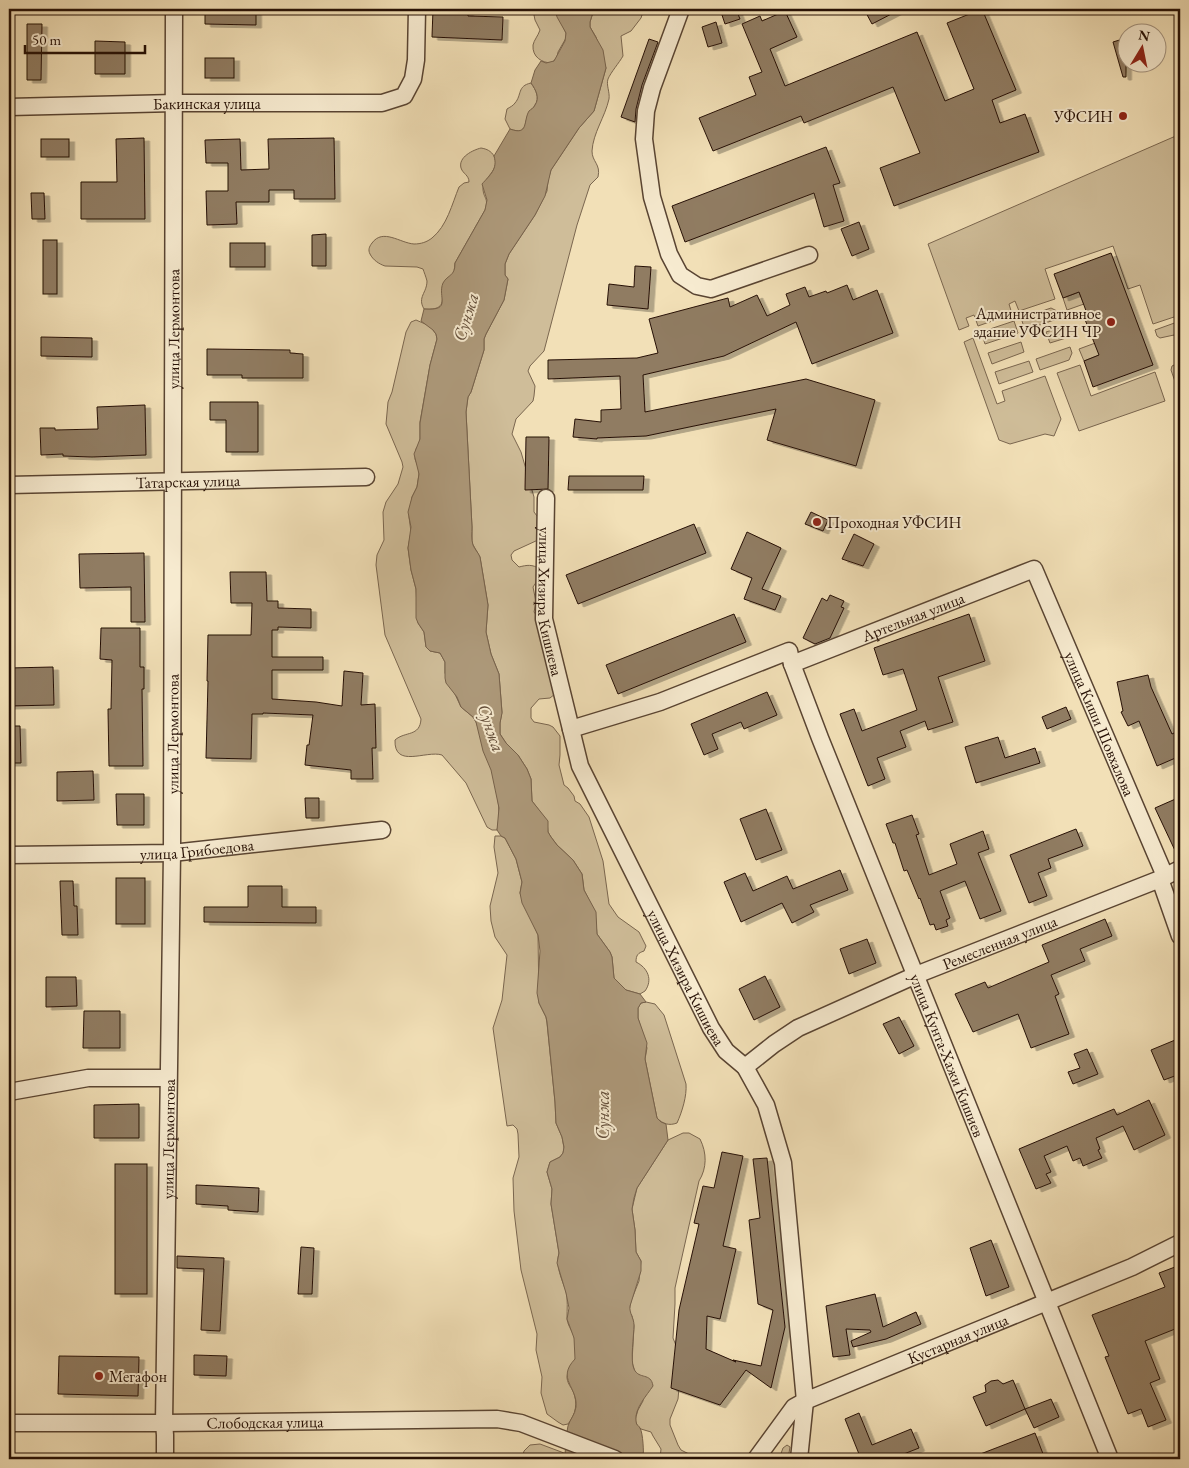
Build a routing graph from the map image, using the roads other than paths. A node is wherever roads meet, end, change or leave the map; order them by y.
1 (174, 9) edge
2 (417, 9) edge
3 (681, 9) edge
4 (174, 103) junction
5 (9, 107) edge
6 (809, 255) dead end
7 (366, 477) dead end
8 (174, 481) junction
9 (9, 485) edge
10 (546, 498) dead end
11 (1034, 569) joint
12 (790, 658) junction
13 (571, 728) junction
14 (382, 830) dead end
15 (172, 853) junction
16 (9, 856) edge
17 (1180, 869) edge
18 (1162, 878) junction
19 (1180, 936) edge
20 (916, 975) junction
21 (745, 1067) junction
22 (168, 1078) junction
23 (9, 1092) edge
24 (1180, 1243) edge
25 (1046, 1302) junction
26 (805, 1401) junction
27 (9, 1423) edge
28 (164, 1423) junction
29 (165, 1459) edge
30 (615, 1459) edge
31 (756, 1459) edge
32 (798, 1459) edge
33 (1110, 1459) edge

1 - 4 street, улица Лермонтова
2 - 4 street, Бакинская улица
3 - 6 street
4 - 5 street, Бакинская улица
4 - 8 street, улица Лермонтова
7 - 8 street, Татарская улица
8 - 9 street, Татарская улица
8 - 15 street, улица Лермонтова
10 - 13 street, улица Хизира Кишиева
11 - 12 street, Артельная улица
11 - 18 street, улица Киши Шовхалова
12 - 13 street, Артельная улица
12 - 20 street, улица Кунта-Хажи Кишиев
13 - 21 street, улица Хизира Кишиева
14 - 15 street, улица Грибоедова
15 - 16 street, улица Грибоедова
15 - 22 street, улица Лермонтова
17 - 18 street, Ремесленная улица
18 - 19 street, улица Киши Шовхалова
18 - 20 street, Ремесленная улица
20 - 21 street, Ремесленная улица
20 - 25 street, улица Кунта-Хажи Кишиев
21 - 26 street, улица Хизира Кишиева
22 - 23 street
22 - 28 street, улица Лермонтова
24 - 25 street, Кустарная улица
25 - 26 street, Кустарная улица
25 - 33 street, улица Кунта-Хажи Кишиев
26 - 31 street, Кустарная улица
26 - 32 street, улица Хизира Кишиева
27 - 28 street, Слободская улица
28 - 29 street, улица Лермонтова
28 - 30 street, Слободская улица

